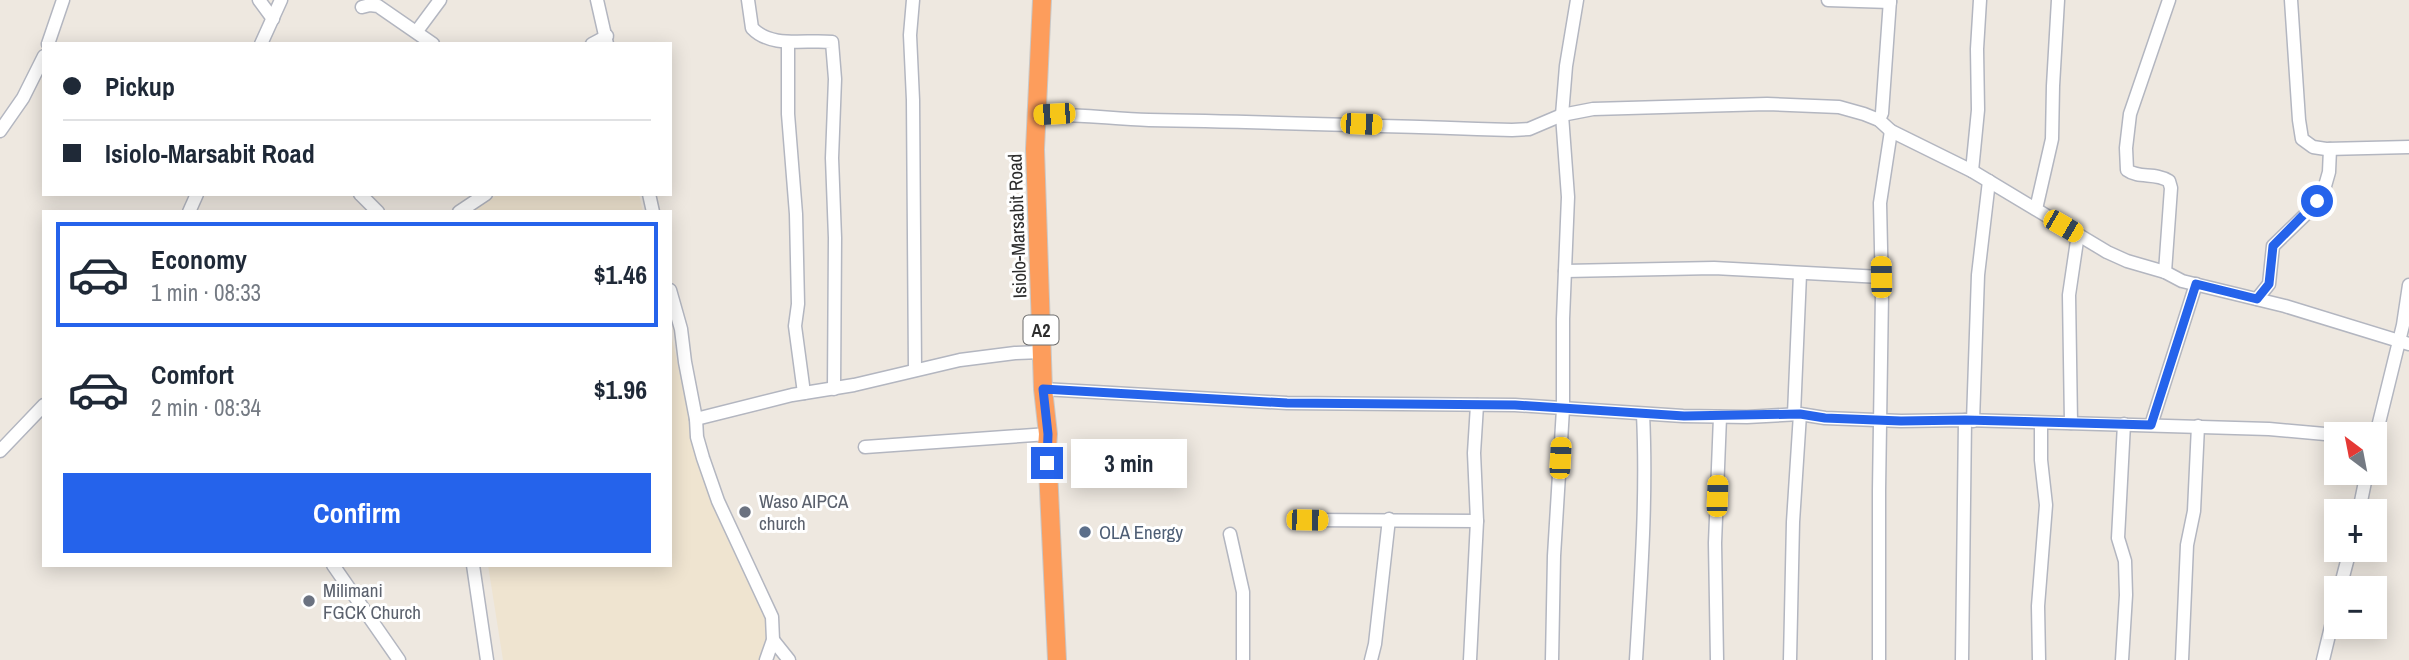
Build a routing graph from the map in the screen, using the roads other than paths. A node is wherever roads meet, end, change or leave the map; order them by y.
1 (63, 0) edge
2 (259, 0) edge
3 (281, 0) edge
4 (440, 0) edge
5 (597, 0) edge
6 (748, 0) edge
7 (913, 0) edge
8 (1042, 0) edge
9 (1577, 0) edge
10 (1828, 0) edge
11 (1980, 0) edge
12 (2058, 0) edge
13 (2169, 0) edge
14 (2291, 0) edge
15 (1890, 1) edge
16 (362, 7) dead end
17 (273, 19) junction
18 (417, 31) junction
19 (607, 40) edge
20 (49, 42) edge
21 (262, 42) edge
22 (431, 42) edge
23 (788, 42) junction
24 (42, 60) edge
25 (1037, 115) junction
26 (1562, 116) junction
27 (1879, 120) junction
28 (0, 131) edge
29 (1891, 131) junction
30 (2409, 147) edge
31 (2330, 149) junction
32 (1972, 171) junction
33 (1989, 181) junction
34 (362, 196) edge
35 (483, 196) edge
36 (2036, 209) junction
37 (376, 210) edge
38 (462, 210) edge
39 (2078, 234) junction
40 (1565, 271) junction
41 (2165, 272) junction
42 (1800, 274) junction
43 (1881, 277) junction
44 (2196, 284) junction
45 (2409, 285) edge
46 (672, 297) edge
47 (2257, 299) junction
48 (2404, 342) edge
49 (1042, 352) junction
50 (915, 370) junction
51 (835, 389) junction
52 (1043, 389) junction
53 (804, 393) junction
54 (1477, 405) junction
55 (42, 407) edge
56 (1563, 409) junction
57 (1643, 414) junction
58 (1797, 414) junction
59 (1720, 417) junction
60 (696, 419) junction
61 (1881, 420) junction
62 (1969, 421) junction
63 (2380, 422) edge
64 (2041, 423) junction
65 (2071, 423) junction
66 (2124, 424) junction
67 (2151, 425) junction
68 (2198, 426) junction
69 (1048, 434) junction
70 (2324, 434) edge
71 (865, 447) dead end
72 (0, 452) edge
73 (1389, 519) junction
74 (1307, 520) dead end
75 (1477, 521) junction
76 (1230, 534) dead end
77 (334, 567) edge
78 (473, 567) edge
79 (2328, 639) edge
80 (773, 640) junction
81 (399, 660) edge
82 (487, 660) edge
83 (766, 660) edge
84 (789, 660) edge
85 (1057, 660) edge
86 (1243, 660) edge
87 (1371, 660) edge
88 (1470, 660) edge
89 (1552, 660) edge
90 (1636, 660) edge
91 (1717, 660) edge
92 (1790, 660) edge
93 (1880, 660) edge
94 (1962, 660) edge
95 (2039, 660) edge
96 (2122, 660) edge
97 (2182, 660) edge
98 (2323, 660) edge

1 - 20 street
2 - 17 street
3 - 17 street
4 - 18 street
5 - 19 street
6 - 23 street
7 - 50 street
8 - 25 highway, Isiolo-Marsabit Road / A2
9 - 26 street
10 - 15 street
11 - 32 street
12 - 36 street
13 - 41 street
14 - 31 street
15 - 27 street
16 - 18 street
17 - 21 street
18 - 22 street
23 - 51 street
23 - 53 street
24 - 28 street
25 - 26 street
25 - 49 highway, Isiolo-Marsabit Road / A2
26 - 27 street
26 - 40 street
27 - 29 street
29 - 32 street
29 - 43 street
30 - 31 street
31 - 47 street
32 - 33 street
33 - 36 street
33 - 62 street
34 - 37 street
35 - 38 street
36 - 39 street
39 - 41 street
39 - 65 street
40 - 42 street
40 - 56 street
41 - 44 street
42 - 43 street
42 - 58 street
43 - 61 street
44 - 47 street
44 - 67 street
45 - 48 street
46 - 60 street
47 - 48 street
48 - 63 street
49 - 50 street
49 - 52 highway, Isiolo-Marsabit Road / A2
50 - 51 street
51 - 53 street
52 - 54 street
52 - 69 highway, Isiolo-Marsabit Road / A2
53 - 60 street
54 - 56 street
54 - 75 street
55 - 72 street
56 - 57 street
56 - 89 street
57 - 59 street
57 - 90 street
58 - 59 street
58 - 61 street
58 - 92 street
59 - 91 street
60 - 80 street
61 - 62 street
61 - 93 street
62 - 64 street
62 - 94 street
64 - 65 street
64 - 95 street
65 - 66 street
66 - 67 street
66 - 96 street
67 - 68 street
68 - 70 street
68 - 97 street
69 - 71 street
69 - 85 highway, Isiolo-Marsabit Road / A2
73 - 74 street
73 - 75 street
73 - 87 street
75 - 88 street
76 - 86 street
77 - 81 street
78 - 82 street
79 - 98 street
80 - 83 street
80 - 84 street

